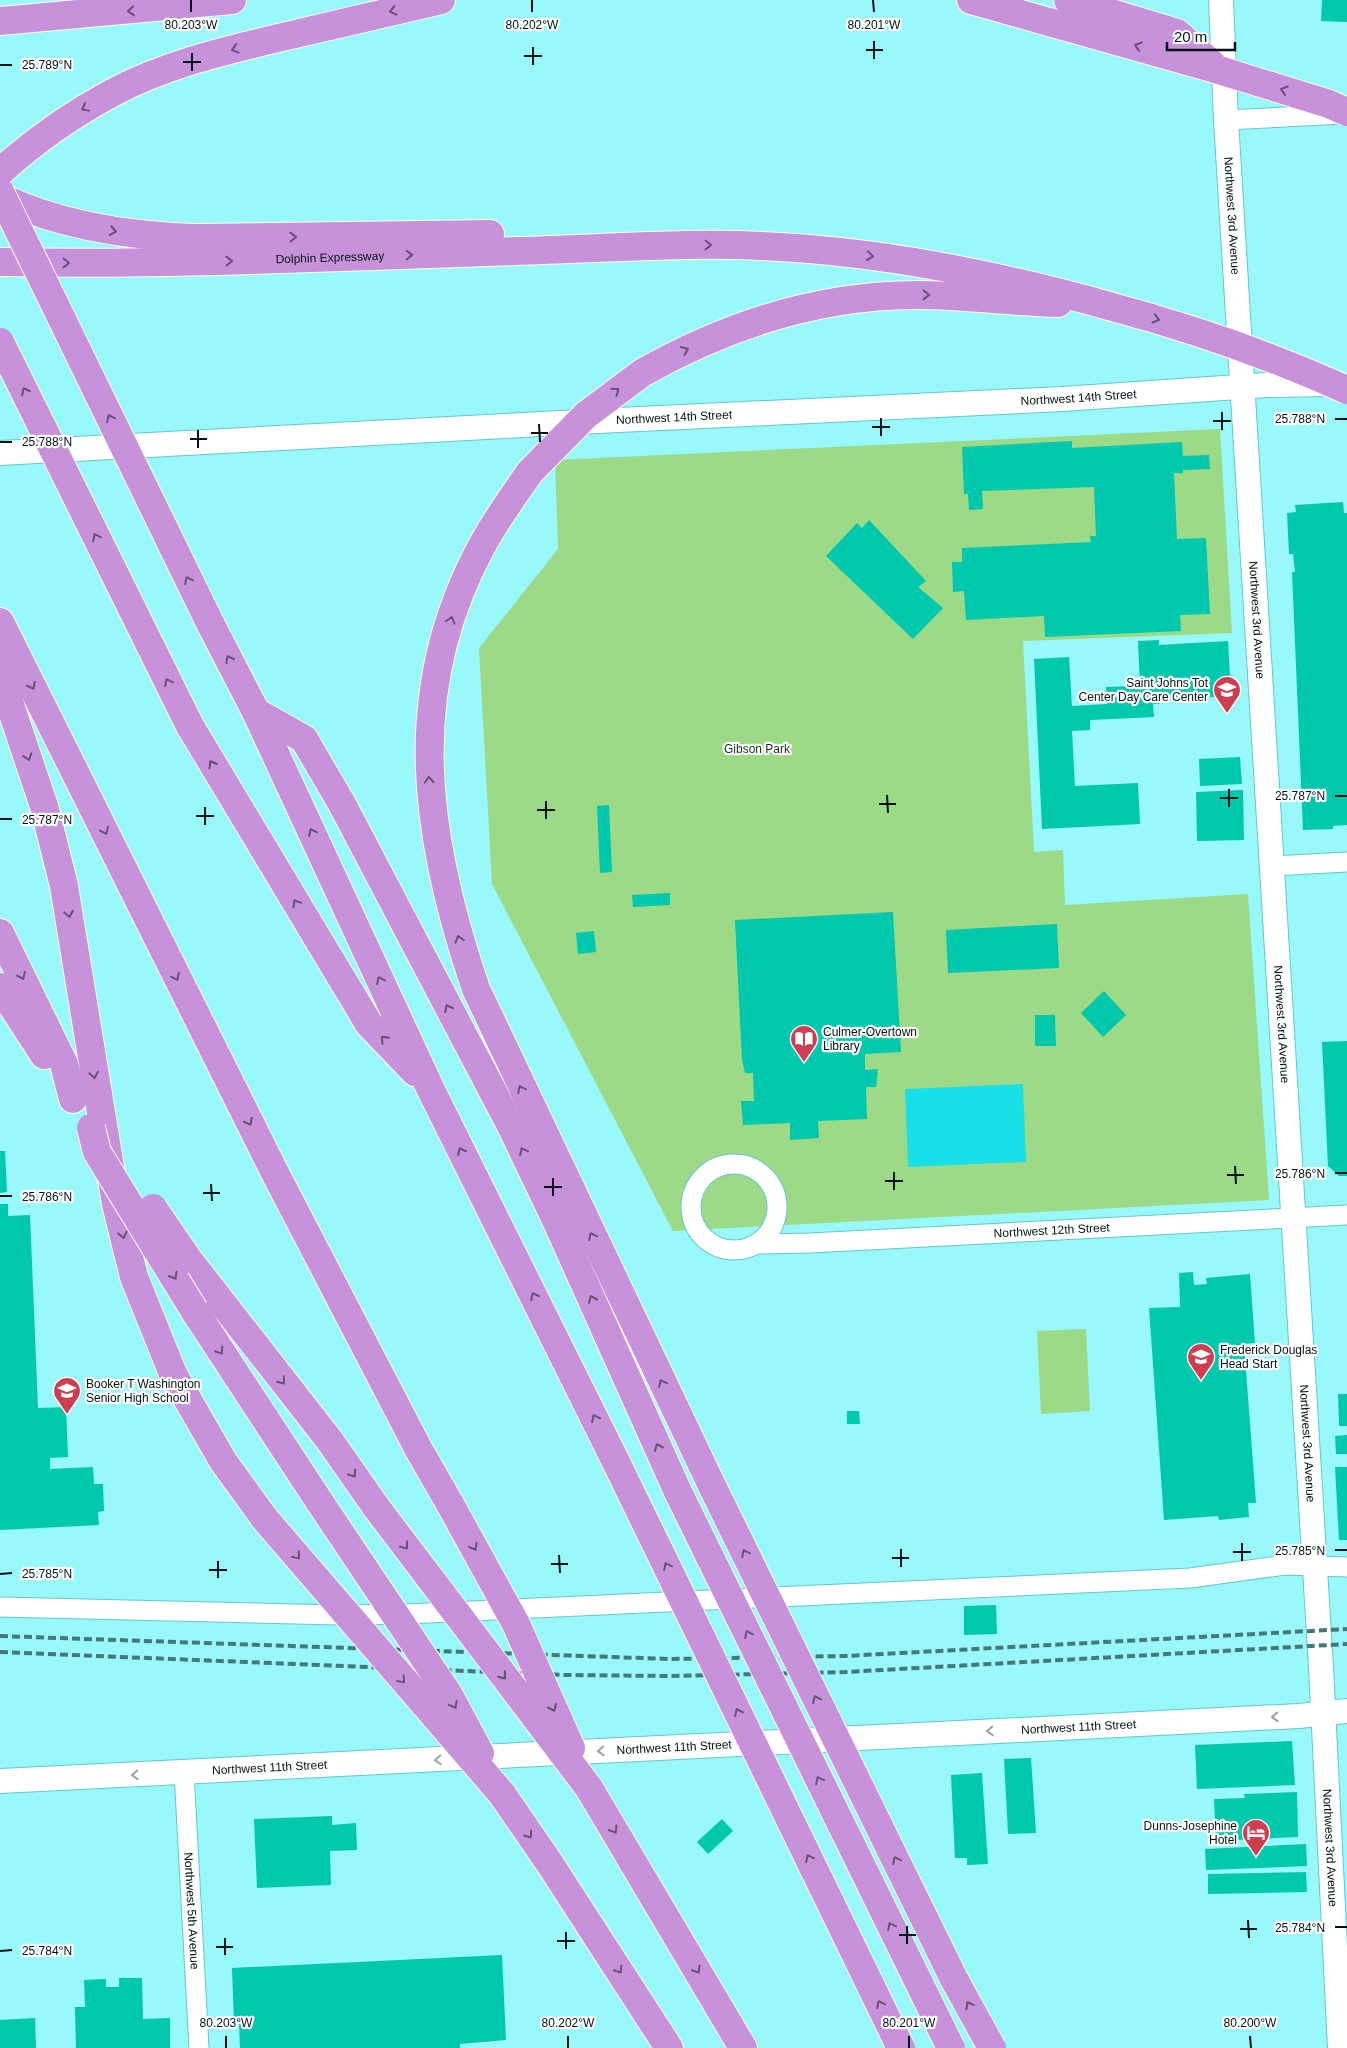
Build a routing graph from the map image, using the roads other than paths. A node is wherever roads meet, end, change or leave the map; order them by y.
1 (232, 0) edge
2 (441, 0) edge
3 (971, 0) edge
4 (1068, 0) edge
5 (1221, 0) edge
6 (0, 21) edge
7 (1219, 70) junction
8 (1347, 113) edge
9 (1226, 120) junction
10 (0, 172) edge
11 (0, 192) edge
12 (0, 197) edge
13 (660, 246) junction
14 (0, 262) edge
15 (1109, 306) junction
16 (0, 342) edge
17 (1347, 384) edge
18 (1244, 388) junction
19 (1347, 390) edge
20 (0, 453) edge
21 (5, 632) edge
22 (252, 704) junction
23 (1347, 862) edge
24 (1273, 866) junction
25 (0, 933) edge
26 (0, 987) edge
27 (430, 1088) junction
28 (73, 1099) junction
29 (91, 1128) junction
30 (1347, 1215) edge
31 (1294, 1218) junction
32 (757, 1244) junction
33 (1315, 1566) junction
34 (1347, 1567) edge
35 (0, 1607) edge
36 (1347, 1711) edge
37 (1323, 1713) junction
38 (184, 1772) junction
39 (0, 1781) edge
40 (589, 1788) junction
41 (502, 1794) junction
42 (199, 2048) edge
43 (669, 2048) edge
44 (743, 2048) edge
45 (901, 2048) edge
46 (951, 2048) edge
47 (992, 2048) edge
48 (1340, 2048) edge

1 -> 6 highway
2 -> 10 highway
7 -> 3 highway
4 - 7 highway
5 - 9 street, Northwest 3rd Avenue
8 -> 7 highway, bridge
8 - 9 street
9 - 18 street, Northwest 3rd Avenue
22 -> 11 highway, bridge
12 -> 13 highway
14 -> 13 highway, Dolphin Expressway
13 -> 15 highway, Dolphin Expressway
15 -> 19 highway, bridge
47 -> 15 highway, bridge
27 -> 16 highway, bridge
17 - 18 street, Northwest 14th Street
18 - 20 street, Northwest 14th Street
18 - 24 street, Northwest 3rd Avenue
21 -> 40 highway, bridge
21 -> 41 highway, bridge
27 -> 22 highway
46 -> 22 highway, bridge
23 - 24 street
24 - 31 street, Northwest 3rd Avenue
25 -> 28 highway
26 - 28 highway
45 -> 27 highway, bridge
28 - 29 highway
29 -> 40 highway, bridge
29 -> 41 highway, bridge
30 - 31 street, Northwest 12th Street
31 - 32 street, Northwest 12th Street
31 - 33 street, Northwest 3rd Avenue
32 - 32 street, Northwest 12th Street
33 - 34 street
33 - 35 street
33 - 37 street, Northwest 3rd Avenue
36 - 37 street, Northwest 11th Street
37 -> 38 street, Northwest 11th Street
37 - 48 street, Northwest 3rd Avenue
38 -> 39 street, Northwest 11th Street
38 - 42 street, Northwest 5th Avenue
40 -> 44 highway
41 -> 43 highway

